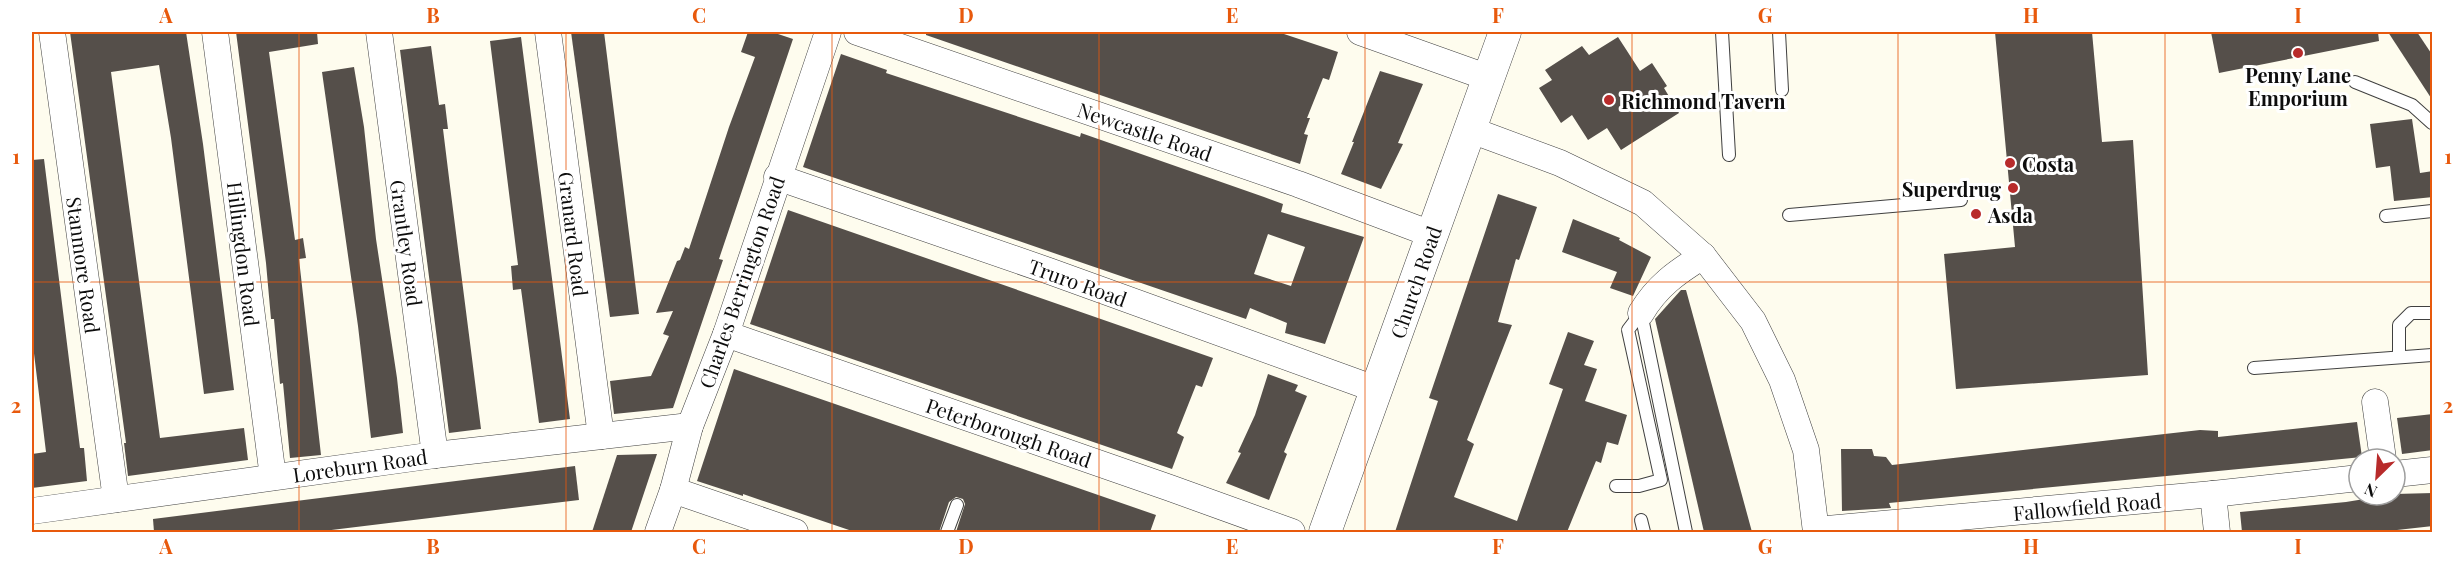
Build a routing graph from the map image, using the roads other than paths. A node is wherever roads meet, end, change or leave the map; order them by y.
1 (52, 32) edge
2 (215, 32) edge
3 (379, 32) edge
4 (548, 32) edge
5 (828, 32) edge
6 (857, 32) edge
7 (1360, 32) edge
8 (1505, 32) edge
9 (1722, 32) edge
10 (1779, 32) edge
11 (1489, 78) junction
12 (2355, 82) dead end
13 (1782, 90) dead end
14 (2433, 123) edge
15 (1471, 130) junction
16 (1729, 155) dead end
17 (777, 177) junction
18 (1961, 200) dead end
19 (2433, 211) edge
20 (1789, 215) dead end
21 (2386, 216) dead end
22 (1431, 234) junction
23 (1703, 256) junction
24 (1641, 313) junction
25 (2433, 313) edge
26 (726, 334) junction
27 (2433, 354) edge
28 (2399, 357) junction
29 (2254, 368) dead end
30 (1378, 390) junction
31 (2375, 402) dead end
32 (690, 426) junction
33 (601, 436) junction
34 (2381, 447) edge
35 (435, 456) junction
36 (2433, 470) edge
37 (2407, 473) edge
38 (273, 477) junction
39 (2347, 479) edge
40 (1616, 486) dead end
41 (673, 490) junction
42 (2213, 494) junction
43 (116, 499) junction
44 (957, 505) dead end
45 (32, 511) edge
46 (1641, 520) dead end
47 (1816, 531) edge
48 (658, 532) edge
49 (795, 532) edge
50 (947, 532) edge
51 (1292, 532) edge
52 (1326, 532) edge
53 (1644, 532) edge
54 (1686, 532) edge
55 (2217, 532) edge

1 - 43 street, Stanmore Road
2 - 38 street, Hillingdon Road
3 - 35 street, Grantley Road
4 - 33 street, Granard Road
5 - 17 street, Charles Berrington Road
6 - 22 street, Newcastle Road
7 - 11 street
8 - 11 street, Church Road
9 - 16 lane
10 - 13 lane
11 - 15 street, Church Road
12 - 14 lane
15 - 22 street, Church Road
15 - 23 street
17 - 26 street, Charles Berrington Road
17 - 30 street, Truro Road
18 - 20 lane
19 - 21 lane
22 - 30 street, Church Road
23 - 24 street
23 - 47 street
24 - 40 lane
24 - 54 lane
25 - 28 lane
26 - 32 street, Charles Berrington Road
26 - 51 street, Peterborough Road
27 - 28 lane
28 - 29 lane
30 - 52 street, Church Road
31 - 34 street
32 - 33 street, Loreburn Road
32 - 41 street, Charles Berrington Road
33 - 35 street, Loreburn Road
35 - 38 street, Loreburn Road
36 - 37 street
38 - 43 street, Loreburn Road
39 - 42 street, Fallowfield Road
41 - 48 street, Charles Berrington Road
41 - 49 street
42 - 47 street, Fallowfield Road
42 - 55 street
43 - 45 street, Loreburn Road
44 - 50 lane
46 - 53 lane

